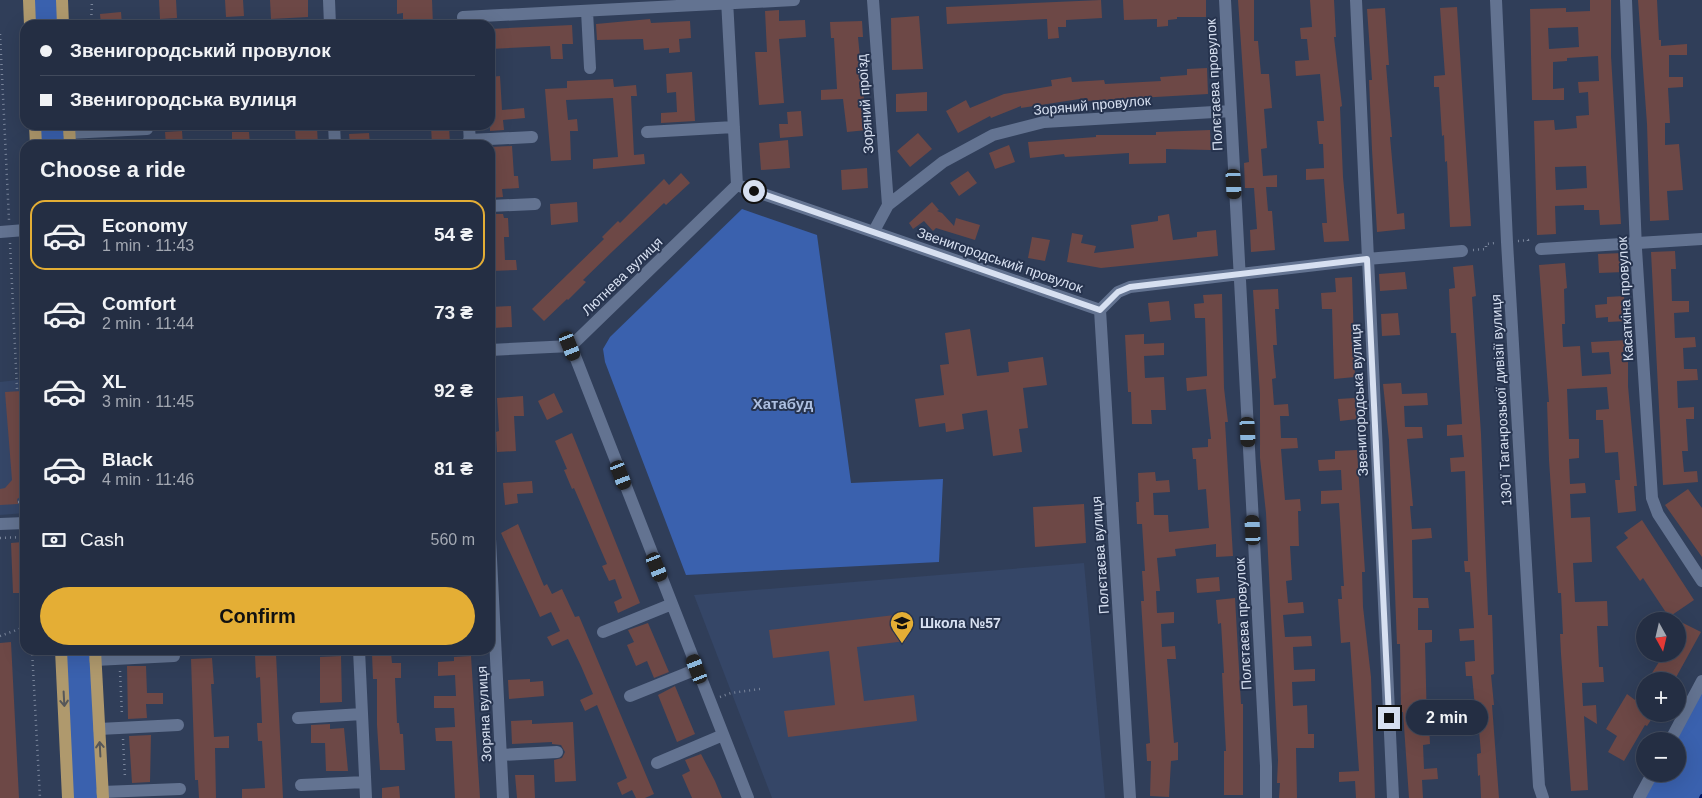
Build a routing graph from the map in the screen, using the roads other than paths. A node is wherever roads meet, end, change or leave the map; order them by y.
1 (29, 0) edge
2 (62, 0) edge
3 (329, 0) edge
4 (794, 0) edge
5 (873, 0) edge
6 (1225, 0) edge
7 (1356, 0) edge
8 (1496, 0) edge
9 (1626, 0) edge
10 (727, 2) edge
11 (587, 10) junction
12 (30, 20) edge
13 (63, 20) edge
14 (330, 20) edge
15 (463, 20) edge
16 (590, 68) dead end
17 (1230, 111) junction
18 (734, 127) junction
19 (131, 130) edge
20 (647, 132) dead end
21 (69, 134) edge
22 (532, 137) dead end
23 (495, 140) edge
24 (737, 185) junction
25 (535, 204) dead end
26 (888, 205) junction
27 (495, 206) edge
28 (20, 230) edge
29 (874, 231) junction
30 (5, 232) edge
31 (1702, 239) edge
32 (1636, 243) junction
33 (1542, 249) dead end
34 (1462, 251) dead end
35 (1367, 259) junction
36 (1239, 274) junction
37 (1100, 310) junction
38 (570, 346) junction
39 (495, 350) edge
40 (20, 523) edge
41 (0, 524) edge
42 (1702, 581) edge
43 (672, 604) junction
44 (604, 632) dead end
45 (495, 638) edge
46 (61, 655) edge
47 (95, 655) edge
48 (359, 655) edge
49 (174, 656) dead end
50 (697, 669) junction
51 (1702, 681) edge
52 (630, 696) dead end
53 (362, 714) junction
54 (298, 718) dead end
55 (178, 725) dead end
56 (99, 729) junction
57 (1675, 732) edge
58 (723, 735) junction
59 (557, 752) dead end
60 (501, 755) junction
61 (657, 763) dead end
62 (366, 782) junction
63 (1648, 782) edge
64 (301, 785) dead end
65 (180, 789) dead end
66 (1540, 794) edge
67 (103, 795) edge
68 (68, 798) edge
69 (366, 798) edge
70 (503, 798) edge
71 (748, 798) edge
72 (1130, 798) edge
73 (1266, 798) edge
74 (1393, 798) edge
75 (1640, 798) edge

1 - 12 main road
2 - 13 main road
3 - 14 street
4 - 10 street
5 - 26 street, Зоряний проїзд
6 - 17 street, Полєтаєва провулок
7 - 35 street, Звенигородська вулиця
8 - 66 street, 130-ї Таганрозької дивізії вулиця
9 - 32 street, Касаткіна провулок
10 - 11 street
10 - 18 street
11 - 15 street
11 - 16 street
17 - 26 street, Зоряний провулок
17 - 36 street, Полєтаєва провулок
18 - 20 street
18 - 24 street
19 - 21 street
22 - 23 street
24 - 29 street, Звенигородський провулок
24 - 38 street, Лютнева вулиця
25 - 27 street
26 - 29 street, Зоряний провулок
28 - 30 street
29 - 37 street, Звенигородський провулок
31 - 32 street
32 - 33 street
32 - 42 street, Касаткіна провулок
34 - 35 street
35 - 36 street
35 - 74 street, Звенигородська вулиця
36 - 37 street
36 - 73 street, Полєтаєва провулок
37 - 72 street, Полєтаєва вулиця
38 - 39 street
38 - 43 street
40 - 41 street
43 - 44 street
43 - 50 street
45 - 60 street, Зоряна вулиця
46 -> 68 main road
47 - 49 street
47 - 56 main road
48 - 53 street
50 - 52 street
50 - 58 street
51 - 57 street
53 - 54 street
53 - 62 street
55 - 56 street
67 -> 56 main road
58 - 61 street
58 - 71 street
59 - 60 street
60 - 70 street, Зоряна вулиця
62 - 64 street
62 - 69 street
63 - 75 street
65 - 67 street

